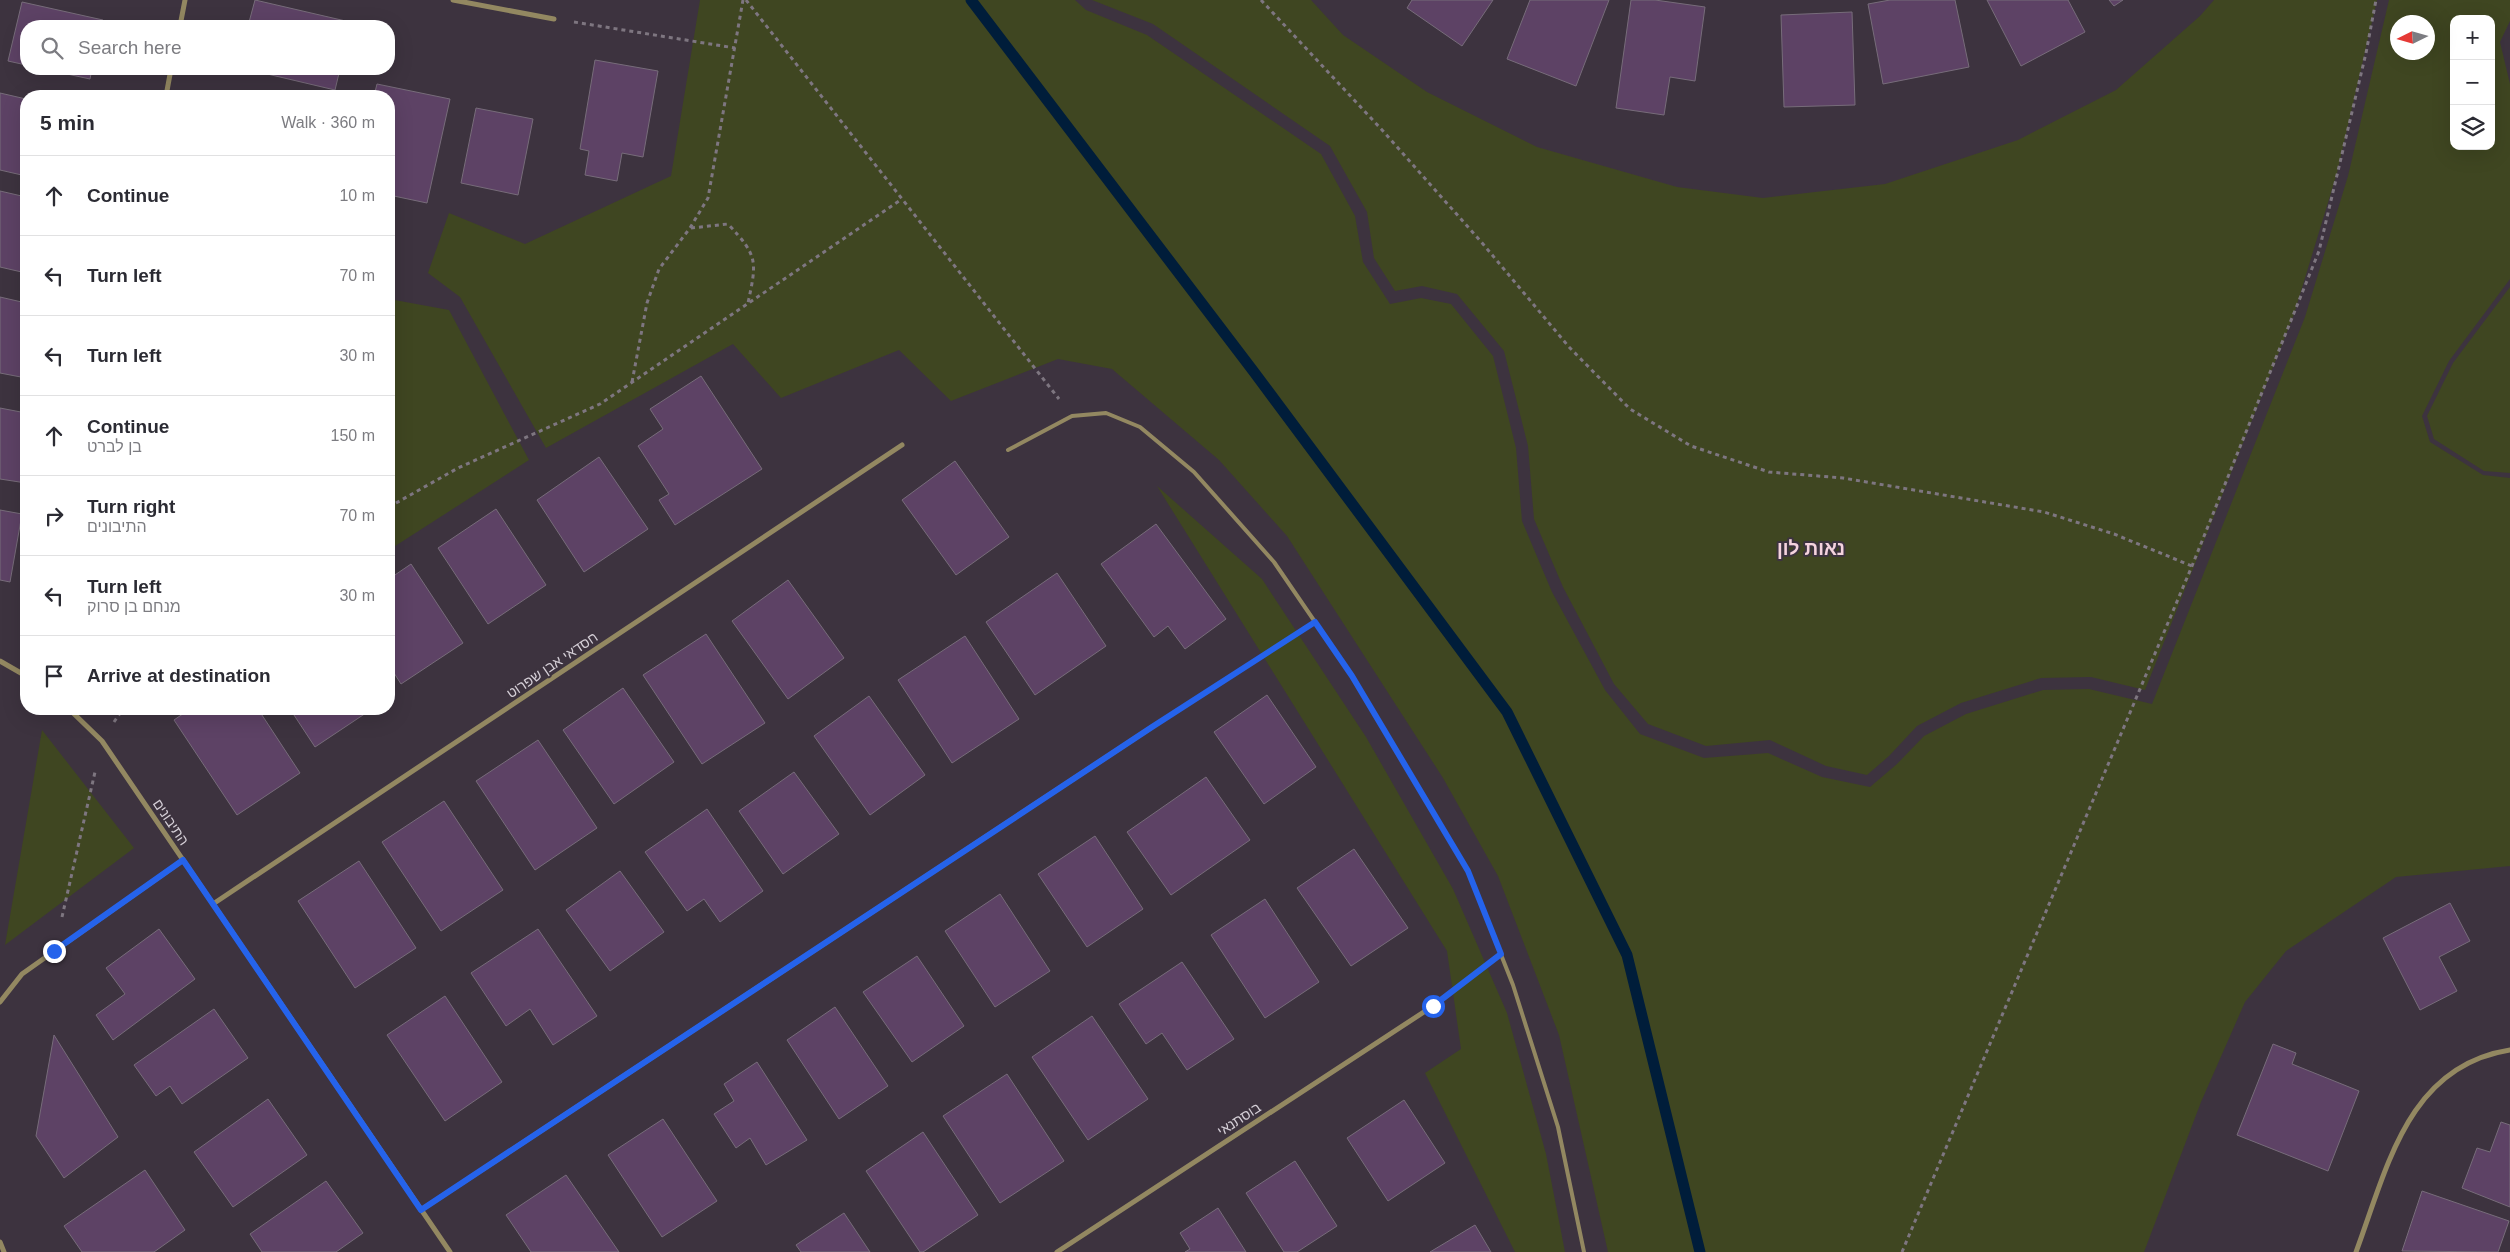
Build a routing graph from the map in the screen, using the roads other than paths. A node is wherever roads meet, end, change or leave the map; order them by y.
1 (185, 0) edge
2 (453, 0) edge
3 (554, 19) road end
4 (181, 20) edge
5 (170, 75) edge
6 (167, 90) edge
7 (902, 445) dead end
8 (1008, 450) dead end
9 (0, 661) edge
10 (20, 673) edge
11 (75, 715) edge
12 (1152, 727) road end
13 (183, 860) junction
14 (214, 904) junction
15 (0, 1002) edge
16 (1433, 1006) road end
17 (2510, 1050) edge
18 (421, 1210) junction
19 (0, 1242) edge
20 (4, 1252) edge
21 (450, 1252) edge
22 (1057, 1252) edge
23 (1584, 1252) edge
24 (2356, 1252) edge

1 - 4 street
2 - 3 street
5 - 6 street
7 - 14 street, חסדאי אבן שפרוט
8 - 23 lane
9 - 10 street
11 - 13 street, התיבונים
12 - 18 street
13 - 14 street, התיבונים
13 - 15 street
14 - 18 street, התיבונים
16 - 22 street, בוסתנאי
17 - 24 street
18 - 21 street, התיבונים
19 - 20 street

